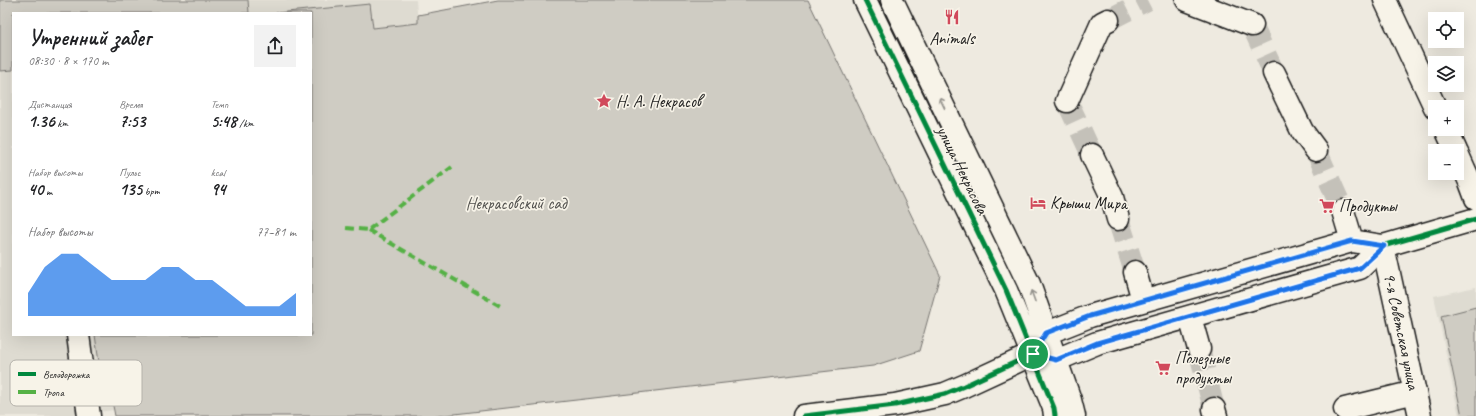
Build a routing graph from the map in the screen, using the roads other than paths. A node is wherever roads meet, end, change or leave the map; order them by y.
1 (865, 0) edge
2 (892, 0) edge
3 (1187, 0) edge
4 (1385, 0) edge
5 (1108, 20) tunnel mouth
6 (1252, 25) tunnel mouth
7 (1274, 73) tunnel mouth
8 (1432, 100) edge
9 (1068, 101) dead end
10 (1316, 150) tunnel mouth
11 (1092, 155) tunnel mouth
12 (1464, 169) edge
13 (1476, 198) edge
14 (1343, 211) tunnel mouth
15 (1118, 219) tunnel mouth
16 (1476, 219) edge
17 (1352, 241) junction
18 (1384, 246) junction
19 (1135, 272) tunnel mouth
20 (1143, 300) junction
21 (1190, 317) junction
22 (1046, 333) junction
23 (78, 336) edge
24 (1199, 349) tunnel mouth
25 (1033, 354) junction
26 (81, 360) edge
27 (1056, 360) junction
28 (1415, 392) junction
29 (88, 406) edge
30 (1345, 410) dead end
31 (866, 412) edge
32 (89, 416) edge
33 (804, 416) edge
34 (1055, 416) edge
35 (1074, 416) edge
36 (1420, 416) edge

1 - 25 street, улица Некрасова
22 -> 2 street, улица Некрасова
3 - 6 street
4 - 8 street
5 - 9 street
7 - 10 street
11 - 15 street
12 - 13 street
14 - 17 street
16 - 18 street
17 - 18 street
17 - 20 street
18 - 21 street
18 - 28 street, 9-я Советская улица
19 - 20 street
20 - 22 street
21 - 24 street
21 - 27 street
22 - 25 street
22 - 27 street, улица Некрасова
23 - 26 street
25 - 27 street
25 - 31 street
25 - 34 street, улица Некрасова
27 - 35 street, улица Некрасова
28 - 30 street
28 - 36 street, 9-я Советская улица
29 - 32 street
31 - 33 street

